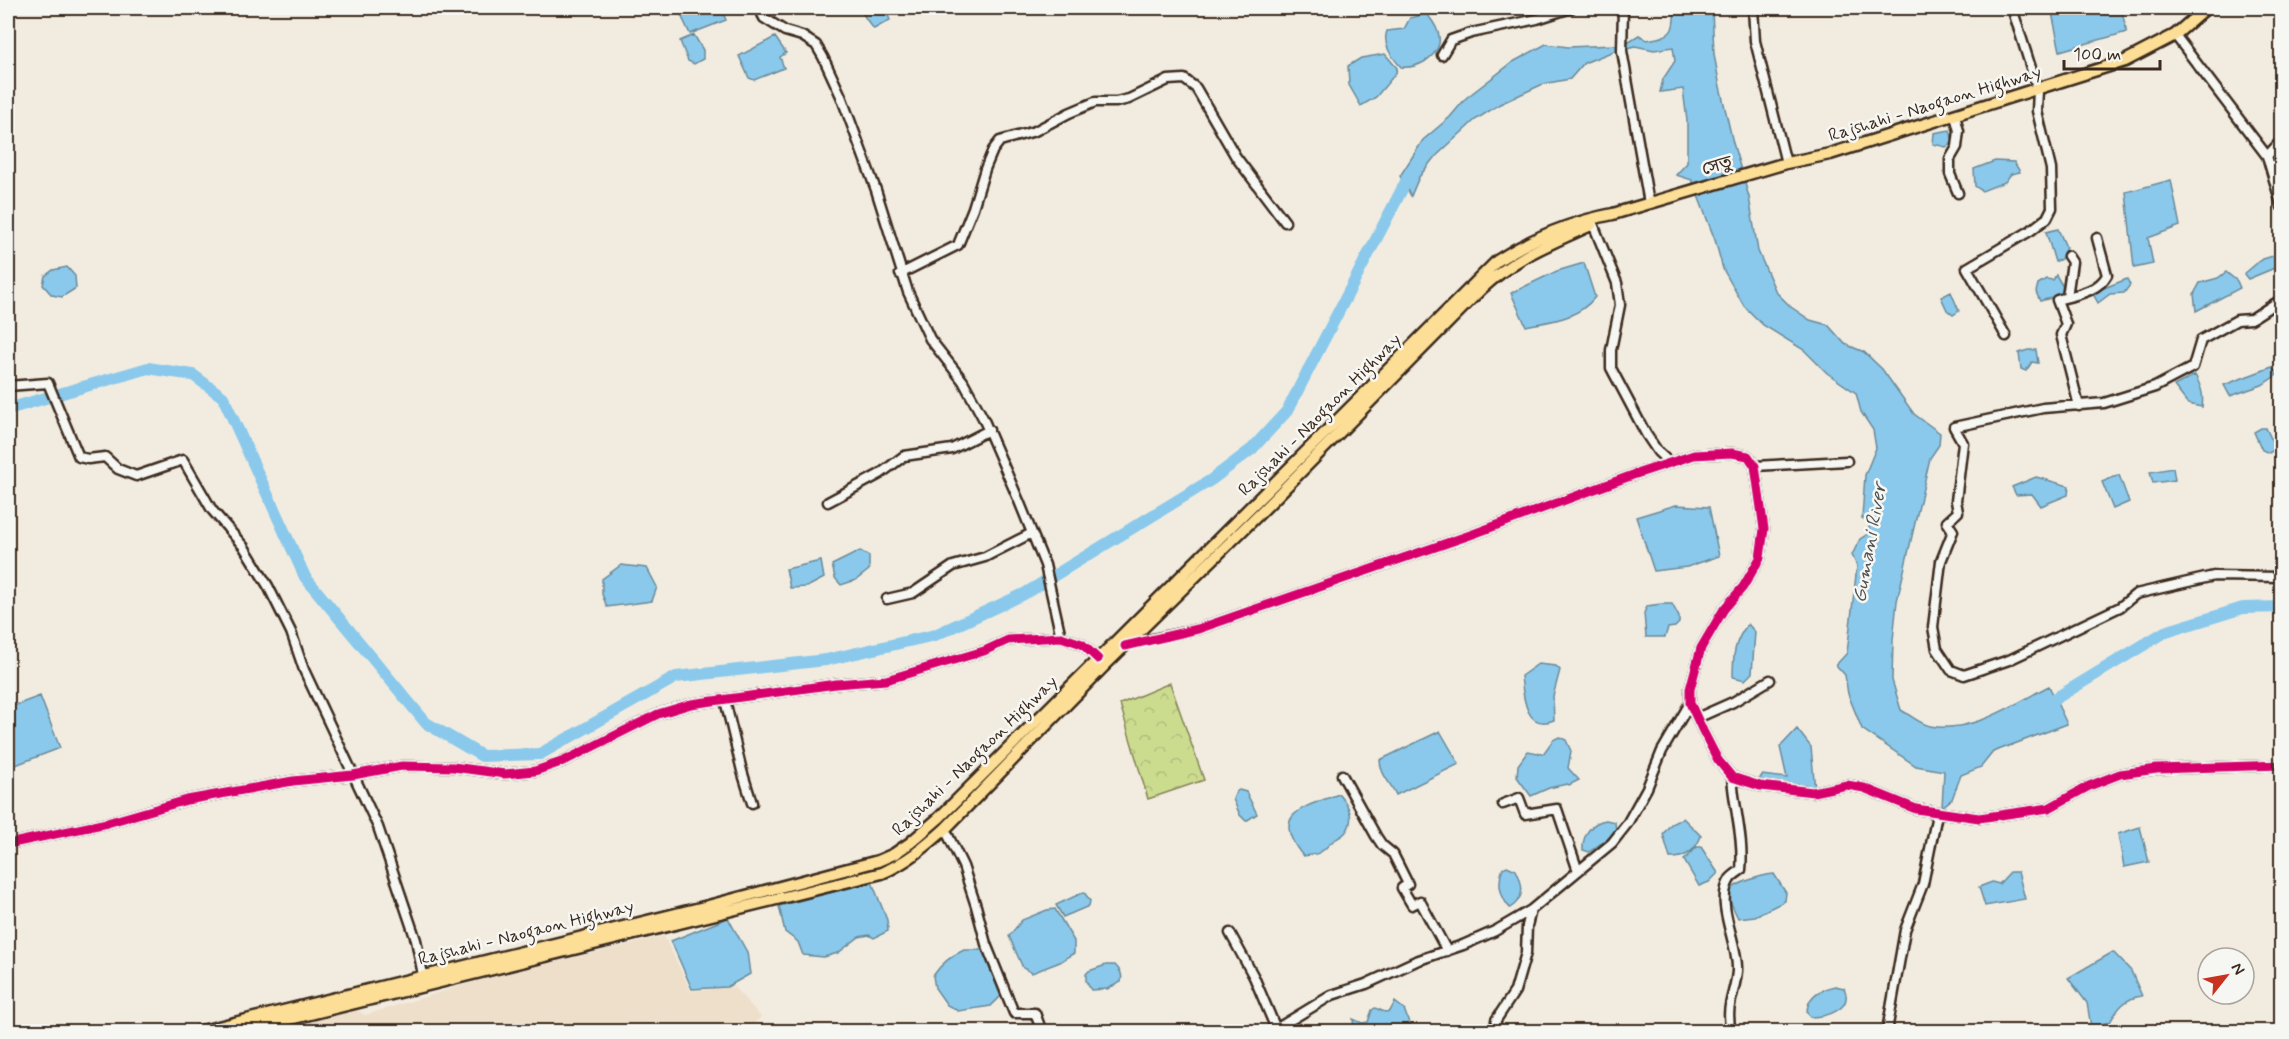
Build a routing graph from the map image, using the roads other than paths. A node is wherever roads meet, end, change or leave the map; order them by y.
1 (759, 8) edge
2 (1571, 8) edge
3 (1623, 8) edge
4 (1753, 8) edge
5 (2012, 8) edge
6 (2206, 8) edge
7 (2175, 35) junction
8 (1442, 55) dead end
9 (2038, 90) junction
10 (1955, 115) junction
11 (2282, 140) edge
12 (2267, 156) junction
13 (1786, 163) junction
14 (1763, 170) joint
15 (1958, 193) dead end
16 (1680, 194) joint
17 (1649, 203) junction
18 (2282, 207) edge
19 (1592, 221) junction
20 (1285, 222) dead end
21 (2097, 238) dead end
22 (2068, 256) dead end
23 (900, 274) junction
24 (2067, 297) junction
25 (2282, 298) edge
26 (2006, 336) dead end
27 (8, 386) edge
28 (2079, 406) junction
29 (989, 430) junction
30 (1847, 461) dead end
31 (1670, 463) junction
32 (1755, 466) junction
33 (828, 502) dead end
34 (1032, 533) junction
35 (2282, 577) edge
36 (1170, 594) junction
37 (887, 599) dead end
38 (1061, 637) junction
39 (1125, 646) junction
40 (1098, 659) junction
41 (1770, 680) dead end
42 (725, 700) junction
43 (1690, 703) junction
44 (1697, 718) junction
45 (2282, 765) edge
46 (1000, 766) junction
47 (353, 775) junction
48 (1342, 775) dead end
49 (1732, 777) junction
50 (752, 803) dead end
51 (1503, 804) dead end
52 (1937, 814) junction
53 (945, 829) junction
54 (8, 844) edge
55 (1578, 871) junction
56 (1531, 910) junction
57 (1230, 933) dead end
58 (1447, 951) junction
59 (423, 975) junction
60 (446, 975) junction
61 (1273, 1030) edge
62 (198, 1032) edge
63 (237, 1032) edge
64 (1042, 1032) edge
65 (1496, 1032) edge
66 (1731, 1032) edge
67 (1890, 1032) edge

1 - 23 street
2 - 8 street
3 - 17 street
4 - 13 street
5 - 9 street
6 - 7 main road, Rajshahi - Naogaon Highway
7 - 9 main road, Rajshahi - Naogaon Highway
7 - 12 street
9 - 10 main road, Rajshahi - Naogaon Highway
9 - 26 street
10 - 13 main road, Rajshahi - Naogaon Highway
10 - 15 street
11 - 12 street
12 - 18 street
13 - 14 main road, Rajshahi - Naogaon Highway
14 - 16 main road, সেতু
16 - 17 main road, Rajshahi - Naogaon Highway
17 - 19 main road, Rajshahi - Naogaon Highway
19 - 31 street
19 - 36 main road, Rajshahi - Naogaon Highway
20 - 23 street
21 - 24 street
22 - 24 street
23 - 29 street
24 - 28 street
25 - 28 street
27 - 47 street
28 - 35 street
29 - 33 street
29 - 34 street
30 - 32 street
31 - 32 street
31 - 39 street
32 - 43 street
34 - 37 street
34 - 38 street
36 - 39 main road, Rajshahi - Naogaon Highway
36 - 40 main road, Rajshahi - Naogaon Highway
38 - 40 street
38 - 42 street
39 - 46 main road, Rajshahi - Naogaon Highway
40 - 46 main road, Rajshahi - Naogaon Highway
41 - 44 street
42 - 47 street
42 - 50 street
43 - 44 street
43 - 55 street
44 - 49 street
45 - 52 street
46 - 53 main road, Rajshahi - Naogaon Highway
46 - 60 main road, Rajshahi - Naogaon Highway
47 - 54 street
47 - 59 street
48 - 58 street
49 - 52 street
49 - 66 street
51 - 55 street
52 - 67 street
53 - 60 main road, Rajshahi - Naogaon Highway
53 - 64 street
55 - 56 street
56 - 58 street
56 - 65 street
57 - 61 street
58 - 61 street
59 - 60 main road, Rajshahi - Naogaon Highway
59 - 62 main road, Rajshahi - Naogaon Highway
60 - 63 main road, Rajshahi - Naogaon Highway

